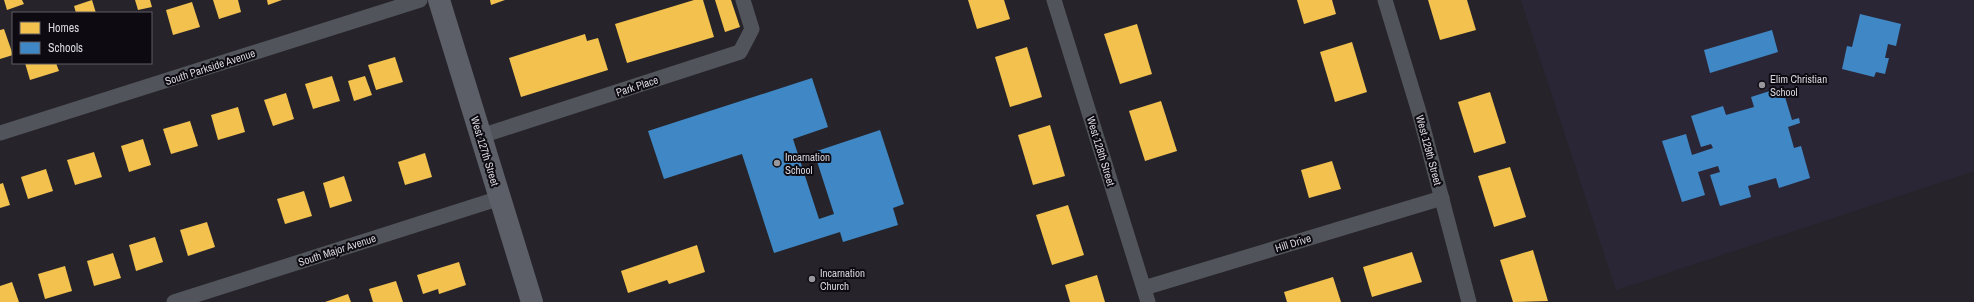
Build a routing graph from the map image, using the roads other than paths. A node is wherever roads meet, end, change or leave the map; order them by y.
1 (420, 0) edge
2 (439, 0) edge
3 (743, 0) edge
4 (1054, 0) edge
5 (1385, 0) edge
6 (0, 133) edge
7 (481, 136) junction
8 (500, 198) junction
9 (1442, 198) junction
10 (1146, 295) edge
11 (174, 302) edge
12 (532, 302) edge
13 (1469, 302) edge

1 - 6 street, South Parkside Avenue
2 - 7 main road, West 127th Street
3 - 7 street, Park Place
4 - 10 street, West 128th Street
5 - 9 street, West 129th Street
7 - 8 main road, West 127th Street
8 - 11 street, South Major Avenue
8 - 12 main road, West 127th Street
9 - 10 street, Hill Drive
9 - 13 street, West 129th Street

